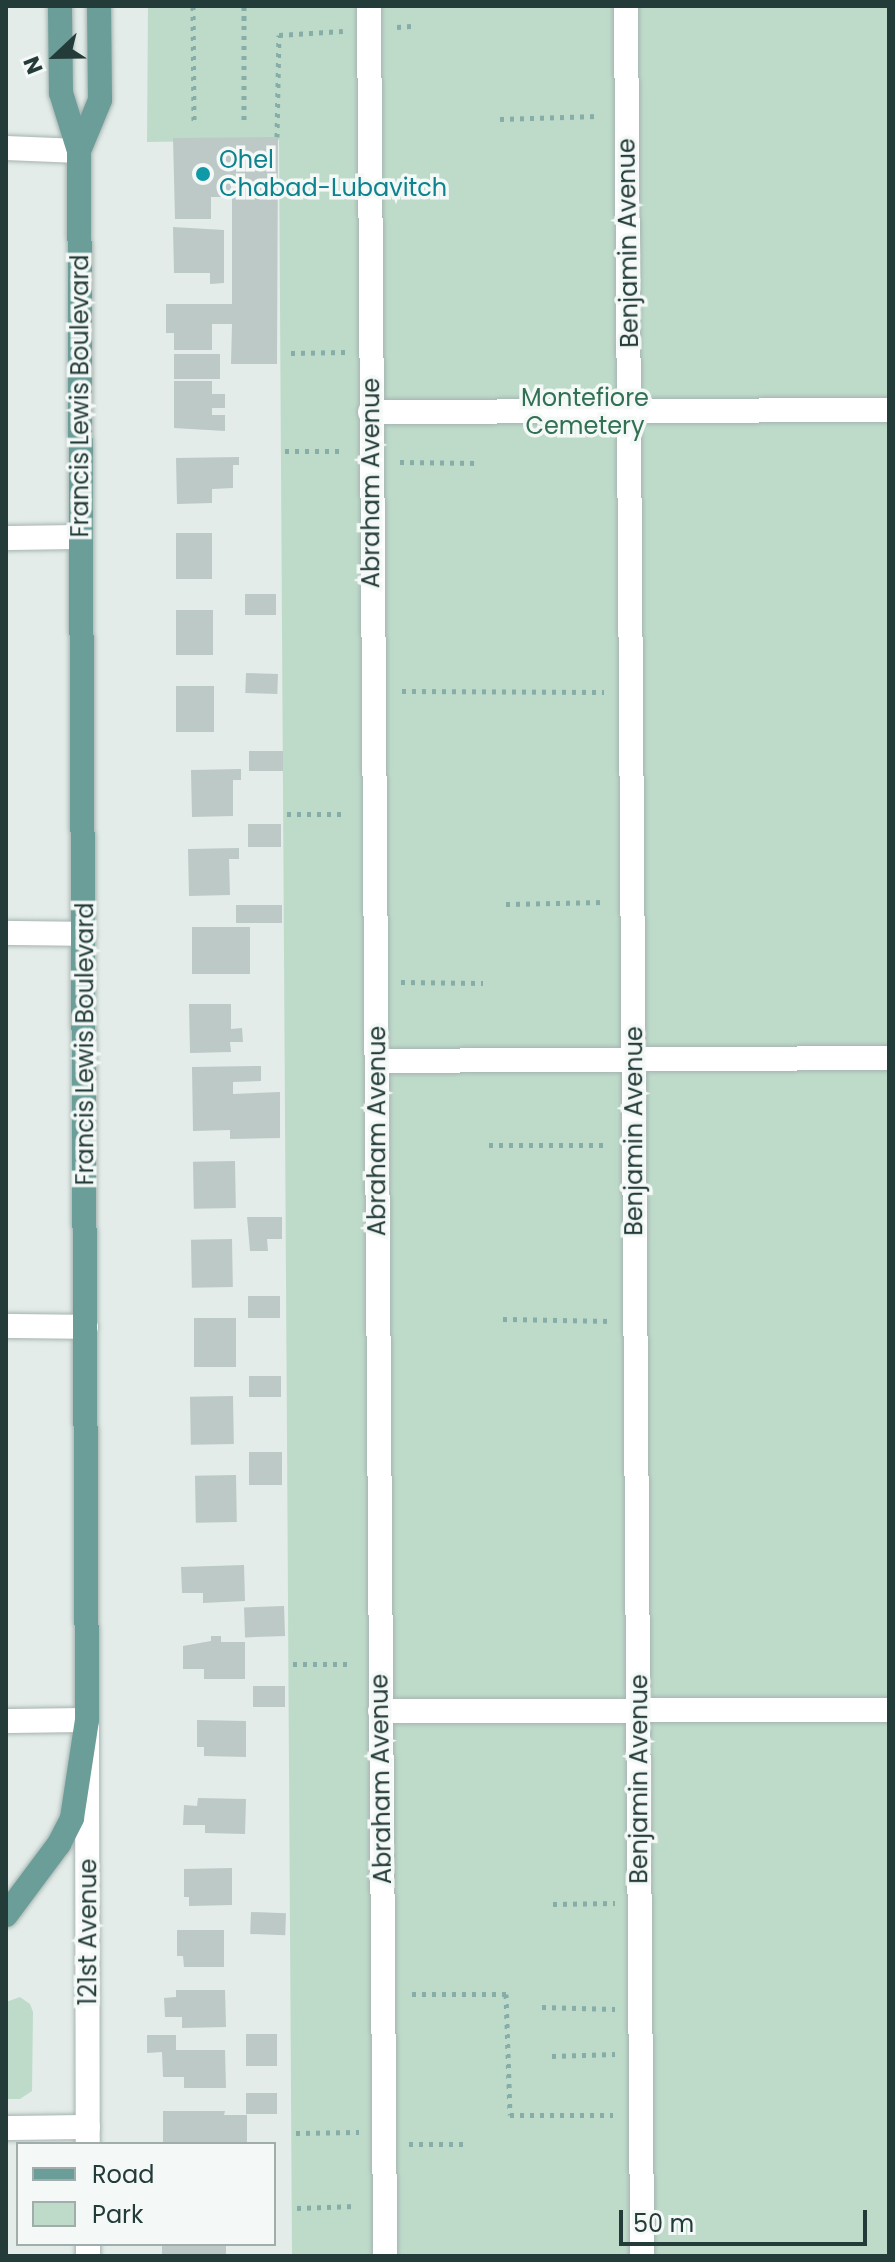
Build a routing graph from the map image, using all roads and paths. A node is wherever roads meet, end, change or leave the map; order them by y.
1 (60, 6) edge
2 (99, 6) edge
3 (193, 6) edge
4 (244, 6) edge
5 (626, 6) edge
6 (369, 18) edge
7 (411, 26) dead end
8 (627, 116) junction
9 (500, 119) dead end
10 (194, 122) dead end
11 (244, 125) dead end
12 (277, 137) dead end
13 (6, 148) edge
14 (79, 151) junction
15 (370, 351) junction
16 (291, 353) dead end
17 (889, 410) edge
18 (630, 411) junction
19 (370, 412) junction
20 (285, 451) dead end
21 (371, 457) junction
22 (480, 463) dead end
23 (81, 537) junction
24 (6, 538) edge
25 (373, 690) junction
26 (632, 692) junction
27 (287, 814) dead end
28 (375, 814) junction
29 (633, 902) junction
30 (506, 904) dead end
31 (6, 933) edge
32 (84, 934) junction
33 (376, 982) junction
34 (483, 983) dead end
35 (889, 1058) edge
36 (634, 1059) junction
37 (377, 1061) junction
38 (489, 1145) dead end
39 (634, 1145) junction
40 (503, 1319) dead end
41 (636, 1322) junction
42 (6, 1326) edge
43 (86, 1327) junction
44 (293, 1664) dead end
45 (380, 1664) junction
46 (889, 1710) edge
47 (380, 1711) junction
48 (639, 1712) junction
49 (87, 1720) junction
50 (6, 1721) edge
51 (640, 1902) junction
52 (553, 1904) dead end
53 (6, 1915) edge
54 (383, 1994) junction
55 (542, 2007) dead end
56 (640, 2010) junction
57 (640, 2053) junction
58 (552, 2056) dead end
59 (641, 2115) junction
60 (6, 2128) edge
61 (296, 2133) dead end
62 (88, 2136) edge
63 (384, 2138) junction
64 (464, 2144) dead end
65 (385, 2206) junction
66 (297, 2208) dead end
67 (385, 2256) edge
68 (642, 2256) edge

1 - 14 main road, Francis Lewis Boulevard
2 - 14 main road, Francis Lewis Boulevard
3 - 10 path
4 - 11 path
5 - 8 street, Benjamin Avenue
6 - 7 path
6 - 12 path
6 - 15 street, Abraham Avenue
8 - 9 path
8 - 18 street, Benjamin Avenue
13 - 14 street
14 - 23 main road, Francis Lewis Boulevard
15 - 16 path
15 - 19 street, Abraham Avenue
17 - 18 street
18 - 19 street
18 - 26 street, Benjamin Avenue
19 - 21 street, Abraham Avenue
20 - 21 path
21 - 22 path
21 - 25 street, Abraham Avenue
23 - 24 street
23 - 32 main road, Francis Lewis Boulevard
25 - 26 path
25 - 28 street, Abraham Avenue
26 - 29 street, Benjamin Avenue
27 - 28 path
28 - 33 street, Abraham Avenue
29 - 30 path
29 - 36 street, Benjamin Avenue
31 - 32 street
32 - 43 main road, Francis Lewis Boulevard
33 - 34 path
33 - 37 street, Abraham Avenue
35 - 36 street
36 - 37 street
36 - 39 street, Benjamin Avenue
37 - 45 street, Abraham Avenue
38 - 39 path
39 - 41 street, Benjamin Avenue
40 - 41 path
41 - 48 street, Benjamin Avenue
42 - 43 street
43 - 49 main road, Francis Lewis Boulevard
44 - 45 path
45 - 47 street, Abraham Avenue
46 - 48 street
47 - 48 street
47 - 54 street, Abraham Avenue
48 - 51 street, Benjamin Avenue
49 - 50 street
49 - 53 main road, Francis Lewis Boulevard
49 - 62 street, 121st Avenue
51 - 52 path
51 - 56 street, Benjamin Avenue
54 - 59 path
54 - 63 street, Abraham Avenue
55 - 56 path
56 - 57 street, Benjamin Avenue
57 - 58 path
57 - 59 street, Benjamin Avenue
59 - 68 street, Benjamin Avenue
60 - 62 street
61 - 63 path
63 - 64 path
63 - 65 street, Abraham Avenue
65 - 66 path
65 - 67 street, Abraham Avenue

